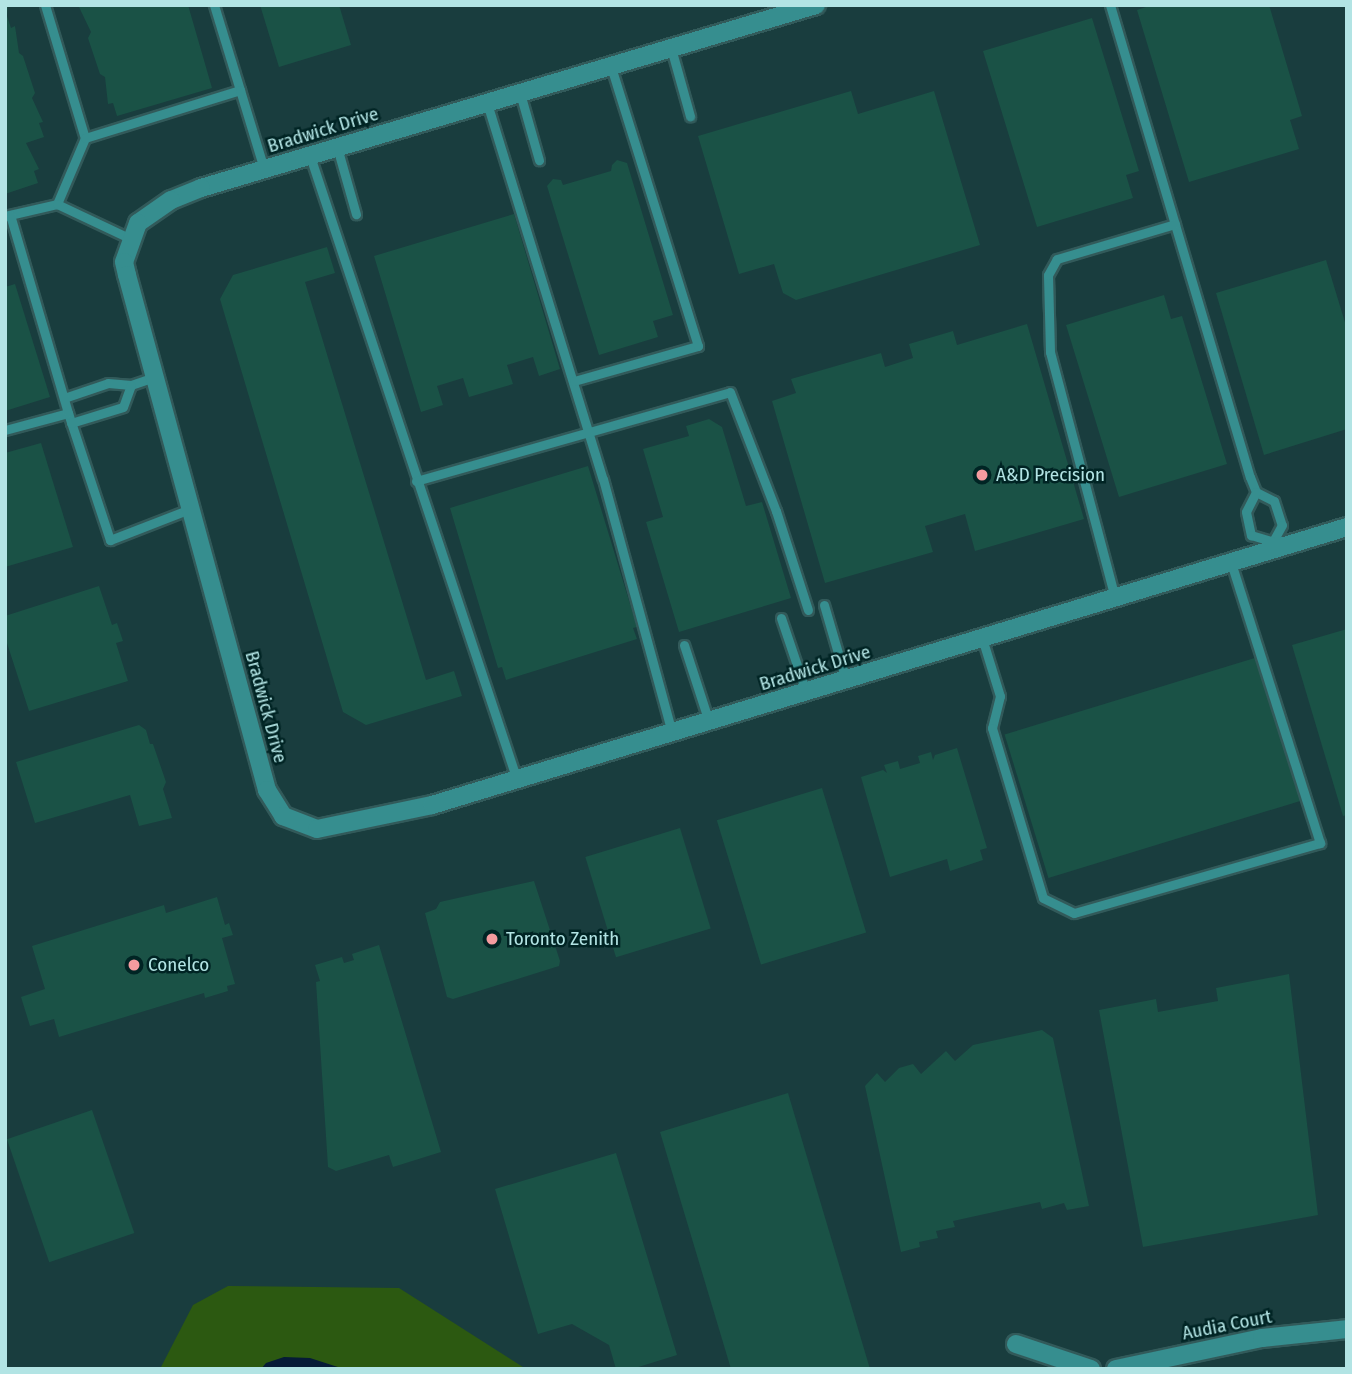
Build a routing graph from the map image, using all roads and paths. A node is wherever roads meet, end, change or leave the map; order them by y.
1 (45, 5) edge
2 (214, 5) edge
3 (816, 5) edge
4 (1110, 5) edge
5 (671, 48) junction
6 (611, 66) junction
7 (240, 90) junction
8 (520, 93) junction
9 (487, 103) junction
10 (690, 116) dead end
11 (85, 138) junction
12 (337, 147) junction
13 (310, 156) junction
14 (539, 160) dead end
15 (264, 169) junction
16 (57, 204) junction
17 (356, 214) dead end
18 (8, 215) edge
19 (1175, 225) junction
20 (131, 239) junction
21 (155, 377) junction
22 (574, 381) junction
23 (131, 385) junction
24 (64, 398) junction
25 (70, 418) junction
26 (5, 430) edge
27 (589, 432) junction
28 (416, 481) junction
29 (1256, 492) junction
30 (190, 509) junction
31 (1347, 527) edge
32 (1269, 546) junction
33 (1231, 562) junction
34 (1115, 598) junction
35 (824, 605) dead end
36 (808, 610) dead end
37 (781, 618) dead end
38 (982, 638) junction
39 (684, 645) dead end
40 (846, 680) junction
41 (806, 692) junction
42 (709, 722) junction
43 (672, 733) junction
44 (517, 780) junction
45 (1347, 1329) edge
46 (1016, 1344) dead end
47 (1091, 1369) edge
48 (1116, 1369) edge

1 - 11 lane
2 - 7 lane
3 - 5 street, Bradwick Drive
4 - 19 lane
5 - 6 street, Bradwick Drive
5 - 10 lane
6 - 8 street, Bradwick Drive
6 - 22 lane
7 - 11 lane
7 - 15 lane
8 - 9 street, Bradwick Drive
8 - 14 lane
9 - 12 street, Bradwick Drive
9 - 22 lane
11 - 16 lane
12 - 13 street, Bradwick Drive
12 - 17 lane
13 - 15 street, Bradwick Drive
13 - 28 lane
15 - 20 street, Bradwick Drive
16 - 18 lane
16 - 20 lane
18 - 24 lane
19 - 29 lane
19 - 34 lane
20 - 21 street, Bradwick Drive
21 - 23 lane
21 - 30 street, Bradwick Drive
22 - 27 lane
23 - 24 lane
23 - 25 lane
24 - 25 lane
25 - 26 lane
25 - 30 lane
27 - 28 lane
27 - 36 lane
27 - 43 lane
28 - 44 lane
29 - 32 lane
29 - 32 lane
30 - 44 street, Bradwick Drive
31 - 32 street, Bradwick Drive
32 - 33 street, Bradwick Drive
33 - 34 street, Bradwick Drive
33 - 38 lane
34 - 38 street, Bradwick Drive
35 - 40 lane
37 - 41 lane
38 - 40 street, Bradwick Drive
39 - 42 lane
40 - 41 street, Bradwick Drive
41 - 42 street, Bradwick Drive
42 - 43 street, Bradwick Drive
43 - 44 street, Bradwick Drive
45 - 48 street, Audia Court
46 - 47 street

